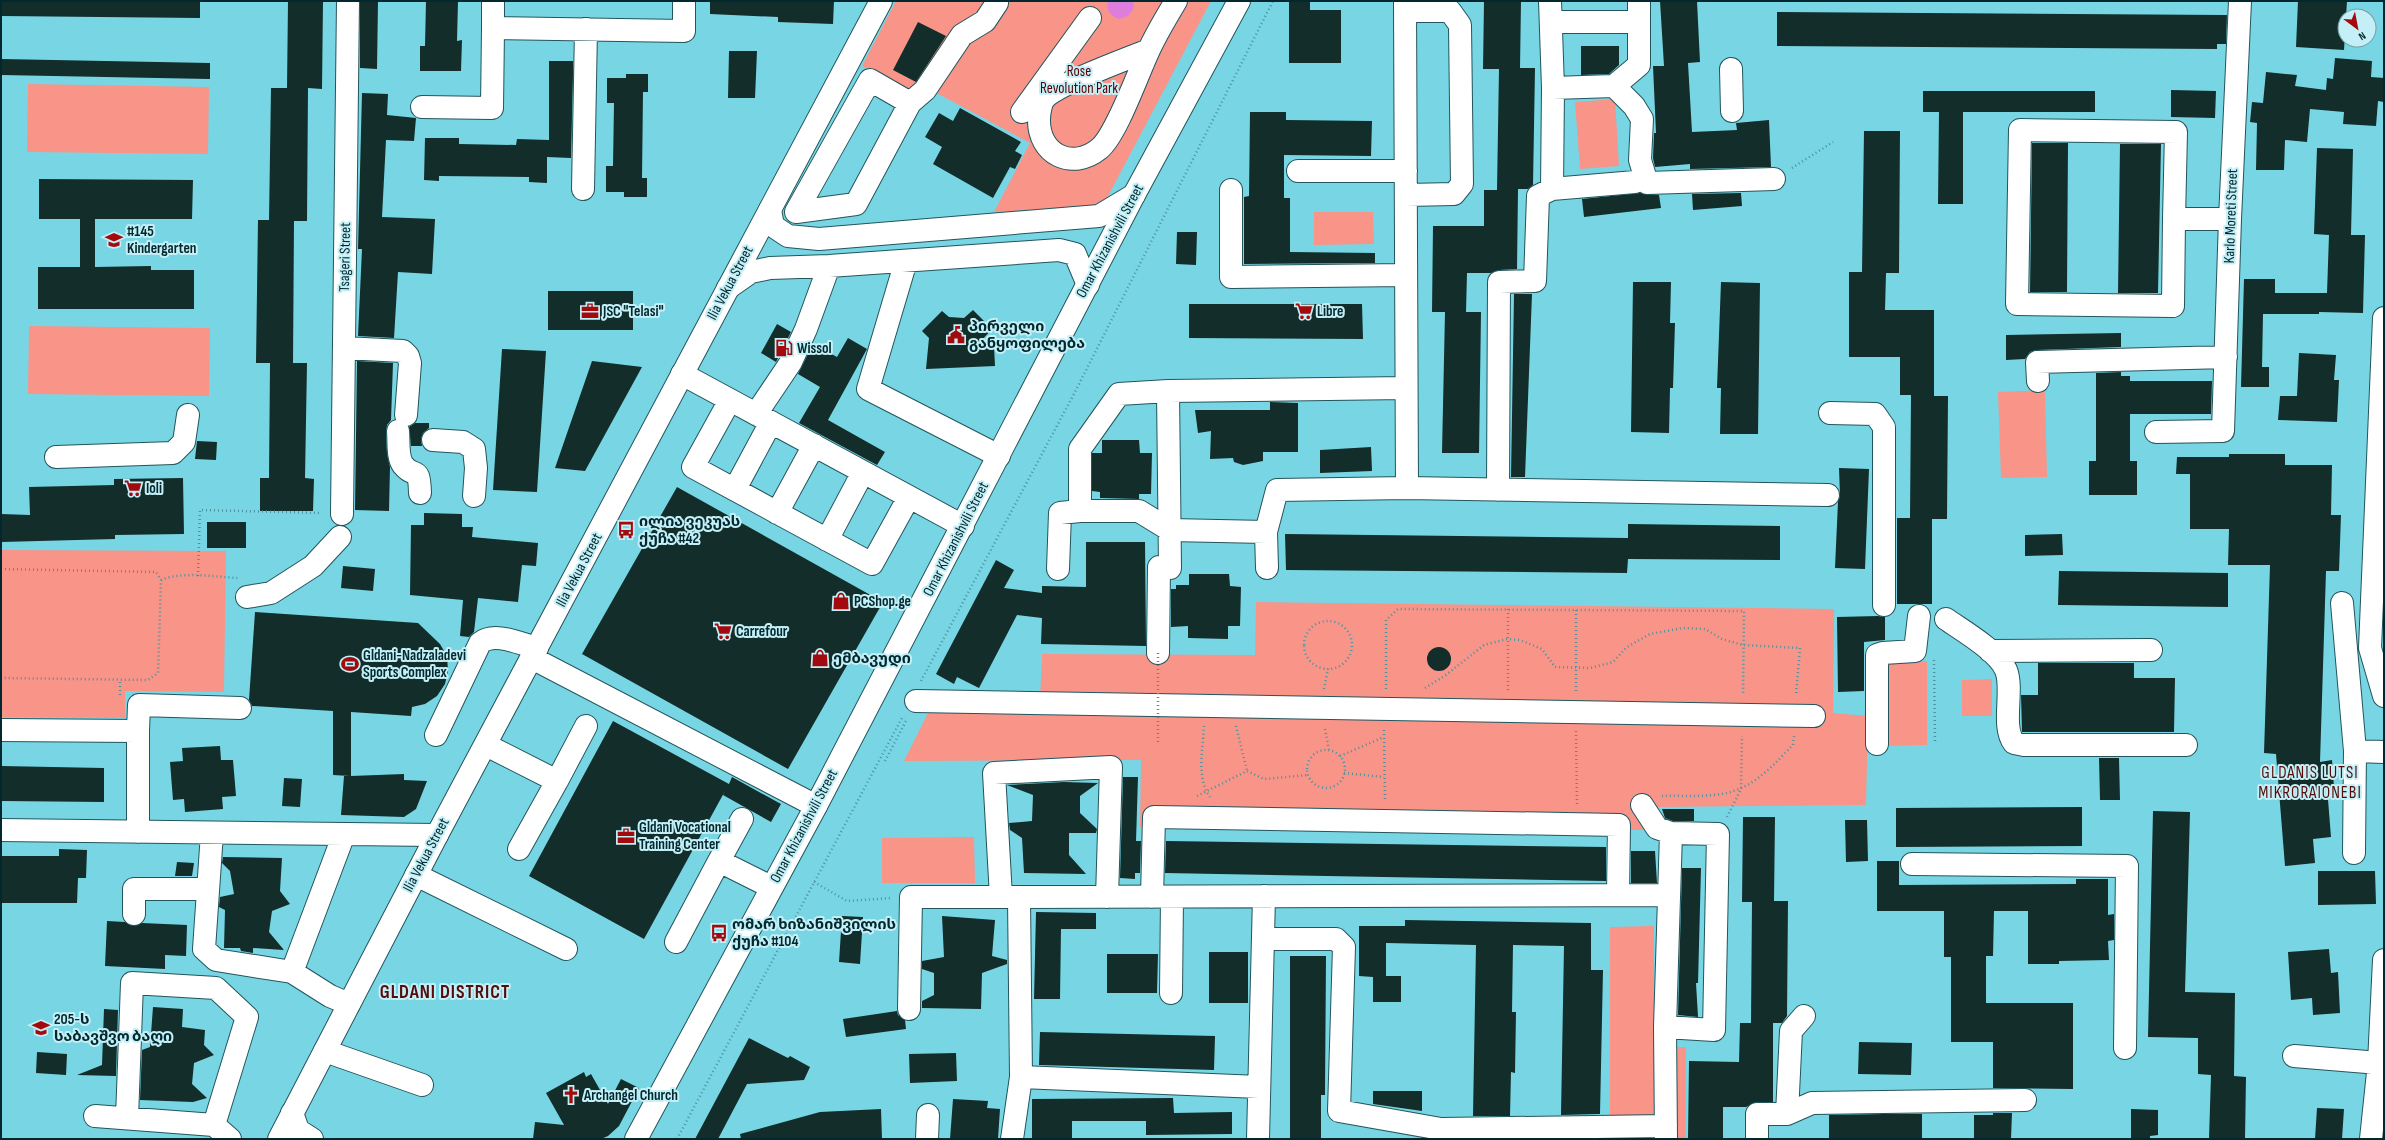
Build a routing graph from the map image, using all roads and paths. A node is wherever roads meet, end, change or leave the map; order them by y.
1 (348, 1) edge
2 (494, 1) edge
3 (684, 1) edge
4 (881, 1) edge
5 (1176, 1) edge
6 (1238, 1) edge
7 (1273, 1) edge
8 (1550, 1) edge
9 (2240, 1) edge
10 (997, 3) dead end
11 (1405, 6) edge
12 (1639, 11) edge
13 (1090, 18) dead end
14 (1551, 22) junction
15 (493, 28) junction
16 (586, 29) junction
17 (1149, 50) junction
18 (1731, 69) dead end
19 (1614, 86) junction
20 (1553, 88) junction
21 (910, 103) junction
22 (422, 107) dead end
23 (1732, 111) dead end
24 (1022, 112) dead end
25 (1833, 142) dead end
26 (1298, 171) dead end
27 (1406, 171) junction
28 (1774, 179) joint
29 (1635, 182) dead end
30 (583, 189) dead end
31 (1552, 189) junction
32 (1231, 190) dead end
33 (1134, 195) junction
34 (1406, 195) junction
35 (825, 208) junction
36 (770, 210) junction
37 (2174, 218) junction
38 (2230, 219) junction
39 (819, 239) junction
40 (906, 261) junction
41 (829, 266) junction
42 (1406, 275) junction
43 (1088, 285) junction
44 (728, 288) junction
45 (2384, 318) edge
46 (344, 348) junction
47 (2226, 357) junction
48 (682, 374) junction
49 (2038, 381) dead end
50 (1406, 388) junction
51 (1168, 391) junction
52 (730, 400) junction
53 (1830, 413) dead end
54 (188, 415) dead end
55 (764, 418) junction
56 (2156, 432) dead end
57 (2381, 435) edge
58 (433, 440) dead end
59 (814, 445) junction
60 (999, 456) junction
61 (56, 457) dead end
62 (863, 472) junction
63 (1407, 488) junction
64 (735, 489) junction
65 (1498, 490) junction
66 (420, 494) dead end
67 (1828, 495) dead end
68 (474, 496) dead end
69 (909, 497) junction
70 (1080, 511) junction
71 (777, 513) junction
72 (342, 514) joint
73 (963, 526) junction
74 (1170, 530) junction
75 (1266, 532) junction
76 (340, 537) dead end
77 (827, 540) junction
78 (1267, 568) dead end
79 (1, 569) edge
80 (1058, 569) dead end
81 (161, 580) junction
82 (247, 597) dead end
83 (2342, 603) dead end
84 (1884, 605) dead end
85 (1508, 609) junction
86 (1919, 616) dead end
87 (1946, 618) dead end
88 (1507, 639) junction
89 (1743, 645) junction
90 (2151, 650) dead end
91 (1915, 651) junction
92 (1990, 651) junction
93 (535, 653) junction
94 (1158, 653) joint
95 (1313, 664) joint
96 (1, 678) edge
97 (1422, 690) dead end
98 (2384, 696) edge
99 (913, 699) junction
100 (1205, 706) junction
101 (1232, 706) junction
102 (240, 708) dead end
103 (1385, 709) junction
104 (1509, 711) junction
105 (1743, 715) junction
106 (1805, 716) junction
107 (586, 726) dead end
108 (1, 730) edge
109 (138, 731) junction
110 (436, 735) dead end
111 (1384, 737) junction
112 (1935, 741) dead end
113 (1158, 742) dead end
114 (1876, 744) dead end
115 (486, 745) junction
116 (2186, 745) dead end
117 (2355, 751) junction
118 (2384, 752) edge
119 (1340, 756) junction
120 (885, 761) dead end
121 (1247, 771) junction
122 (1344, 773) junction
123 (1308, 775) junction
124 (1384, 776) junction
125 (557, 781) junction
126 (1741, 789) junction
127 (1206, 792) junction
128 (1193, 798) dead end
129 (1213, 801) dead end
130 (1642, 805) joint
131 (816, 806) junction
132 (742, 819) dead end
133 (1386, 821) junction
134 (1, 830) edge
135 (138, 832) junction
136 (212, 832) junction
137 (344, 834) junction
138 (1671, 834) junction
139 (1718, 834) junction
140 (437, 835) junction
141 (519, 849) dead end
142 (2354, 853) dead end
143 (719, 861) junction
144 (1912, 864) dead end
145 (416, 875) junction
146 (814, 882) junction
147 (771, 888) junction
148 (208, 889) junction
149 (1618, 895) junction
150 (1669, 895) junction
151 (1264, 896) junction
152 (911, 897) junction
153 (1010, 897) junction
154 (1107, 897) junction
155 (1162, 897) junction
156 (134, 914) dead end
157 (1263, 939) junction
158 (676, 942) dead end
159 (566, 949) dead end
160 (2384, 960) edge
161 (292, 972) junction
162 (1172, 993) dead end
163 (349, 1004) junction
164 (909, 1009) dead end
165 (1804, 1016) dead end
166 (1665, 1027) junction
167 (2125, 1048) dead end
168 (325, 1051) junction
169 (2294, 1056) dead end
170 (2379, 1063) junction
171 (1021, 1077) junction
172 (422, 1085) dead end
173 (1259, 1087) junction
174 (2025, 1100) dead end
175 (292, 1112) junction
176 (1788, 1114) junction
177 (928, 1115) dead end
178 (95, 1116) dead end
179 (126, 1118) junction
180 (222, 1132) edge
181 (1666, 1133) edge
182 (635, 1138) edge
183 (279, 1139) edge
184 (312, 1139) edge
185 (677, 1139) edge
186 (927, 1139) edge
187 (1012, 1139) edge
188 (1258, 1139) edge
189 (1757, 1139) edge
190 (2371, 1139) edge

1 - 46 street, Tsageri Street
2 - 15 street
3 - 16 street
4 - 36 street, Ilia Vekua Street
5 - 17 street
6 - 33 street, Omar Khizanishvili Street
7 - 99 path
8 - 14 street
9 - 38 street, Karlo Moreti Street
10 - 21 street
11 - 27 street
11 - 34 street
12 - 14 street
12 - 19 street
13 - 24 street
14 - 20 street
15 - 16 street
15 - 22 street
16 - 30 street
17 - 17 street
18 - 23 street
19 - 20 street
19 - 28 street
20 - 31 street
21 - 35 street
21 - 35 street
25 - 28 path
26 - 27 street
27 - 34 street
29 - 31 street
31 - 65 street
32 - 42 street
33 - 39 street
33 - 43 street, Omar Khizanishvili Street
34 - 42 street
35 - 39 street
36 - 39 street
36 - 44 street, Ilia Vekua Street
37 - 37 street
37 - 38 street
38 - 47 street, Karlo Moreti Street
40 - 41 street
40 - 43 street
40 - 60 street
41 - 44 street
41 - 55 street
42 - 50 street
43 - 60 street, Omar Khizanishvili Street
44 - 48 street, Ilia Vekua Street
45 - 57 street
46 - 66 street
46 - 72 street, Tsageri Street
47 - 49 street
47 - 56 street, Karlo Moreti Street
48 - 52 street
48 - 93 street, Ilia Vekua Street
50 - 51 street
50 - 63 street
51 - 70 street
51 - 74 street
52 - 55 street
52 - 64 street
53 - 84 street
54 - 61 street
55 - 59 street
55 - 64 street
57 - 98 street
58 - 68 street
59 - 62 street
59 - 71 street
60 - 73 street, Omar Khizanishvili Street
62 - 69 street
62 - 77 street
63 - 65 street
63 - 75 street
64 - 71 street
65 - 67 street
69 - 73 street
69 - 77 street
70 - 74 street
70 - 80 street
71 - 77 street
72 - 81 path
73 - 131 street, Omar Khizanishvili Street
74 - 75 street
74 - 94 street
75 - 78 street
76 - 82 street
79 - 81 path
81 - 96 path
83 - 117 street
85 - 88 path
85 - 89 path
85 - 103 path
86 - 91 street
87 - 92 street
88 - 89 path
88 - 97 path
88 - 104 path
89 - 105 path
89 - 106 path
90 - 92 street
91 - 112 path
91 - 114 street
92 - 116 street
93 - 110 street
93 - 115 street, Ilia Vekua Street
93 - 131 street
94 - 113 path, bridge
95 - 95 path
99 - 100 street
99 - 120 path
99 - 146 path
100 - 101 street
100 - 127 path
101 - 103 street
101 - 121 path
102 - 109 street
103 - 104 street
103 - 111 path
104 - 105 street
105 - 106 street
105 - 126 path
106 - 126 path
107 - 125 street
108 - 109 street
109 - 135 street
111 - 119 path
111 - 124 path
115 - 125 street
115 - 140 street, Ilia Vekua Street
117 - 118 street
117 - 142 street
119 - 122 path
119 - 123 path
121 - 123 path
121 - 127 path
122 - 123 path
122 - 124 path
124 - 133 path
125 - 141 street
126 - 130 path
126 - 139 path
127 - 128 path
127 - 129 path
130 - 138 street
131 - 147 street, Omar Khizanishvili Street
132 - 143 street
133 - 149 street
133 - 155 street
134 - 135 street
135 - 136 street
136 - 137 street
136 - 148 street
137 - 140 street
137 - 161 street
138 - 139 street
138 - 150 street
139 - 166 street
140 - 145 street, Ilia Vekua Street
143 - 147 street
143 - 158 street
144 - 167 street
145 - 159 street
145 - 163 street, Ilia Vekua Street
146 - 152 path
146 - 185 path
147 - 182 street, Omar Khizanishvili Street
148 - 156 street
148 - 161 street
149 - 150 street
149 - 151 street
150 - 166 street
151 - 155 street
151 - 157 street
152 - 153 street
152 - 164 street
153 - 154 street
153 - 154 street
153 - 171 street
154 - 155 street
155 - 162 street
157 - 173 street
157 - 181 street
160 - 170 street
161 - 163 street
163 - 168 street, Ilia Vekua Street
165 - 176 street
166 - 181 street
168 - 172 street
168 - 175 street, Ilia Vekua Street
169 - 170 street
170 - 190 street
171 - 173 street
171 - 187 street
173 - 188 street
174 - 176 street
175 - 183 street, Ilia Vekua Street
175 - 184 street
176 - 189 street
177 - 186 street
178 - 179 street
179 - 180 street
179 - 180 street

